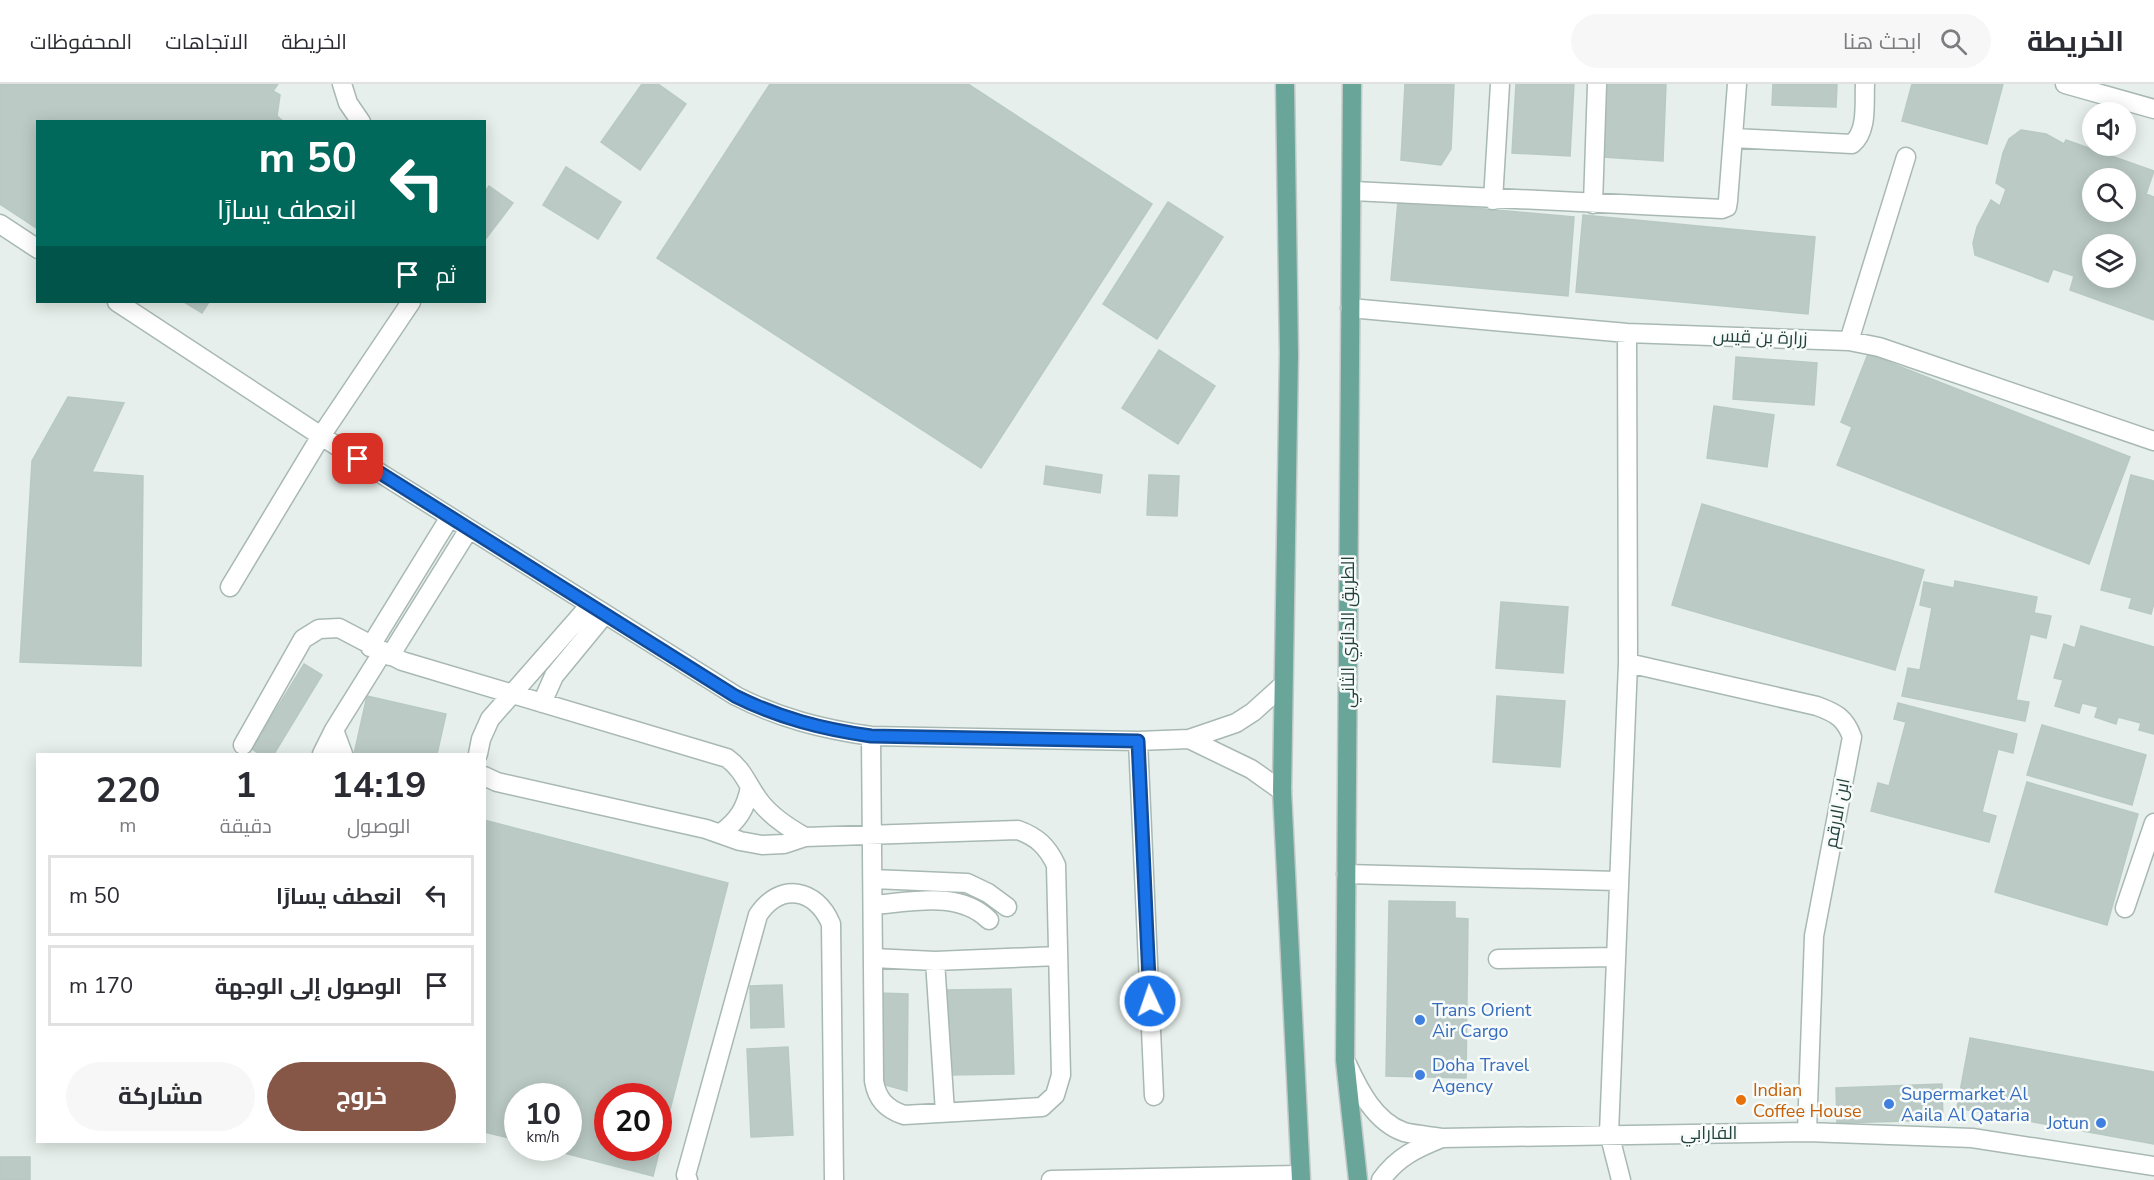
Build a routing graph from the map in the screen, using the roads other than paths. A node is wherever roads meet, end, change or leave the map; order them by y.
1 (342, 84) edge
2 (1285, 84) edge
3 (1352, 84) edge
4 (1500, 84) edge
5 (1597, 84) edge
6 (1737, 84) edge
7 (1865, 84) edge
8 (2065, 84) edge
9 (2154, 109) edge
10 (360, 120) edge
11 (1733, 138) junction
12 (1906, 157) dead end
13 (1353, 191) junction
14 (1493, 200) junction
15 (1593, 204) junction
16 (0, 224) edge
17 (36, 248) edge
18 (119, 303) edge
19 (410, 303) edge
20 (1350, 308) junction
21 (1627, 333) junction
22 (1849, 341) junction
23 (321, 436) junction
24 (2154, 441) edge
25 (450, 517) junction
26 (469, 529) junction
27 (230, 587) dead end
28 (597, 610) junction
29 (380, 652) junction
30 (1628, 663) junction
31 (1283, 685) junction
32 (511, 694) junction
33 (542, 704) junction
34 (334, 730) junction
35 (871, 736) junction
36 (1189, 739) junction
37 (1138, 741) junction
38 (243, 745) dead end
39 (322, 753) edge
40 (343, 753) edge
41 (478, 753) edge
42 (486, 777) edge
43 (750, 787) junction
44 (1282, 791) junction
45 (2154, 823) edge
46 (720, 833) junction
47 (872, 835) junction
48 (806, 837) junction
49 (1346, 874) junction
50 (873, 879) junction
51 (1617, 881) junction
52 (873, 905) junction
53 (1007, 907) dead end
54 (2126, 908) dead end
55 (990, 920) dead end
56 (1058, 956) junction
57 (1615, 957) junction
58 (873, 958) junction
59 (1498, 959) dead end
60 (935, 961) junction
61 (1344, 1060) junction
62 (1154, 1096) dead end
63 (945, 1112) junction
64 (1807, 1132) junction
65 (1609, 1133) junction
66 (1442, 1138) junction
67 (2154, 1166) edge
68 (1301, 1178) edge
69 (688, 1180) edge
70 (834, 1180) edge
71 (1051, 1180) edge
72 (1358, 1180) edge
73 (1381, 1180) edge
74 (1621, 1180) edge

1 - 10 street
2 - 31 main road
3 - 13 main road, الطريق الدائري الثاني
4 - 14 street
5 - 15 street
6 - 11 street
7 - 11 street
8 - 9 street
11 - 15 street
12 - 22 street
13 - 14 street
13 - 20 main road, الطريق الدائري الثاني
14 - 15 street
16 - 17 street
18 - 23 street
19 - 23 street
20 - 21 street, زرارة بن قيس
20 - 49 main road, الطريق الدائري الثاني
21 - 22 street, زرارة بن قيس
21 - 30 street
22 - 24 street, زرارة بن قيس
23 - 25 street
23 - 27 street
25 - 26 street
25 - 29 street
26 - 28 street
26 - 29 street
28 - 32 street
28 - 33 street
28 - 35 street
29 - 32 street
29 - 34 street
29 - 38 street
30 - 51 street
30 - 64 street, ابن الارقم
31 - 36 street
31 - 44 main road
32 - 33 street
32 - 41 street
33 - 43 street
34 - 39 street
34 - 40 street
35 - 37 street
35 - 47 street
36 - 37 street
36 - 44 street
37 - 62 street
42 - 46 street
43 - 46 street
43 - 48 street
44 - 68 main road
45 - 54 street
46 - 48 street
47 - 48 street
47 - 50 street
47 - 56 street
49 - 51 street
49 - 61 main road, الطريق الدائري الثاني
50 - 52 street
50 - 53 street
51 - 57 street
52 - 55 street
52 - 58 street
56 - 60 street
56 - 63 street
57 - 59 street
57 - 65 street
58 - 60 street
58 - 63 street
60 - 63 street
61 - 66 street, الفارابي
61 - 72 main road, الطريق الدائري الثاني
64 - 65 street, الفارابي
64 - 67 street, الفارابي
65 - 66 street, الفارابي
65 - 74 street
66 - 73 street, الفارابي
68 - 71 street
69 - 70 street

